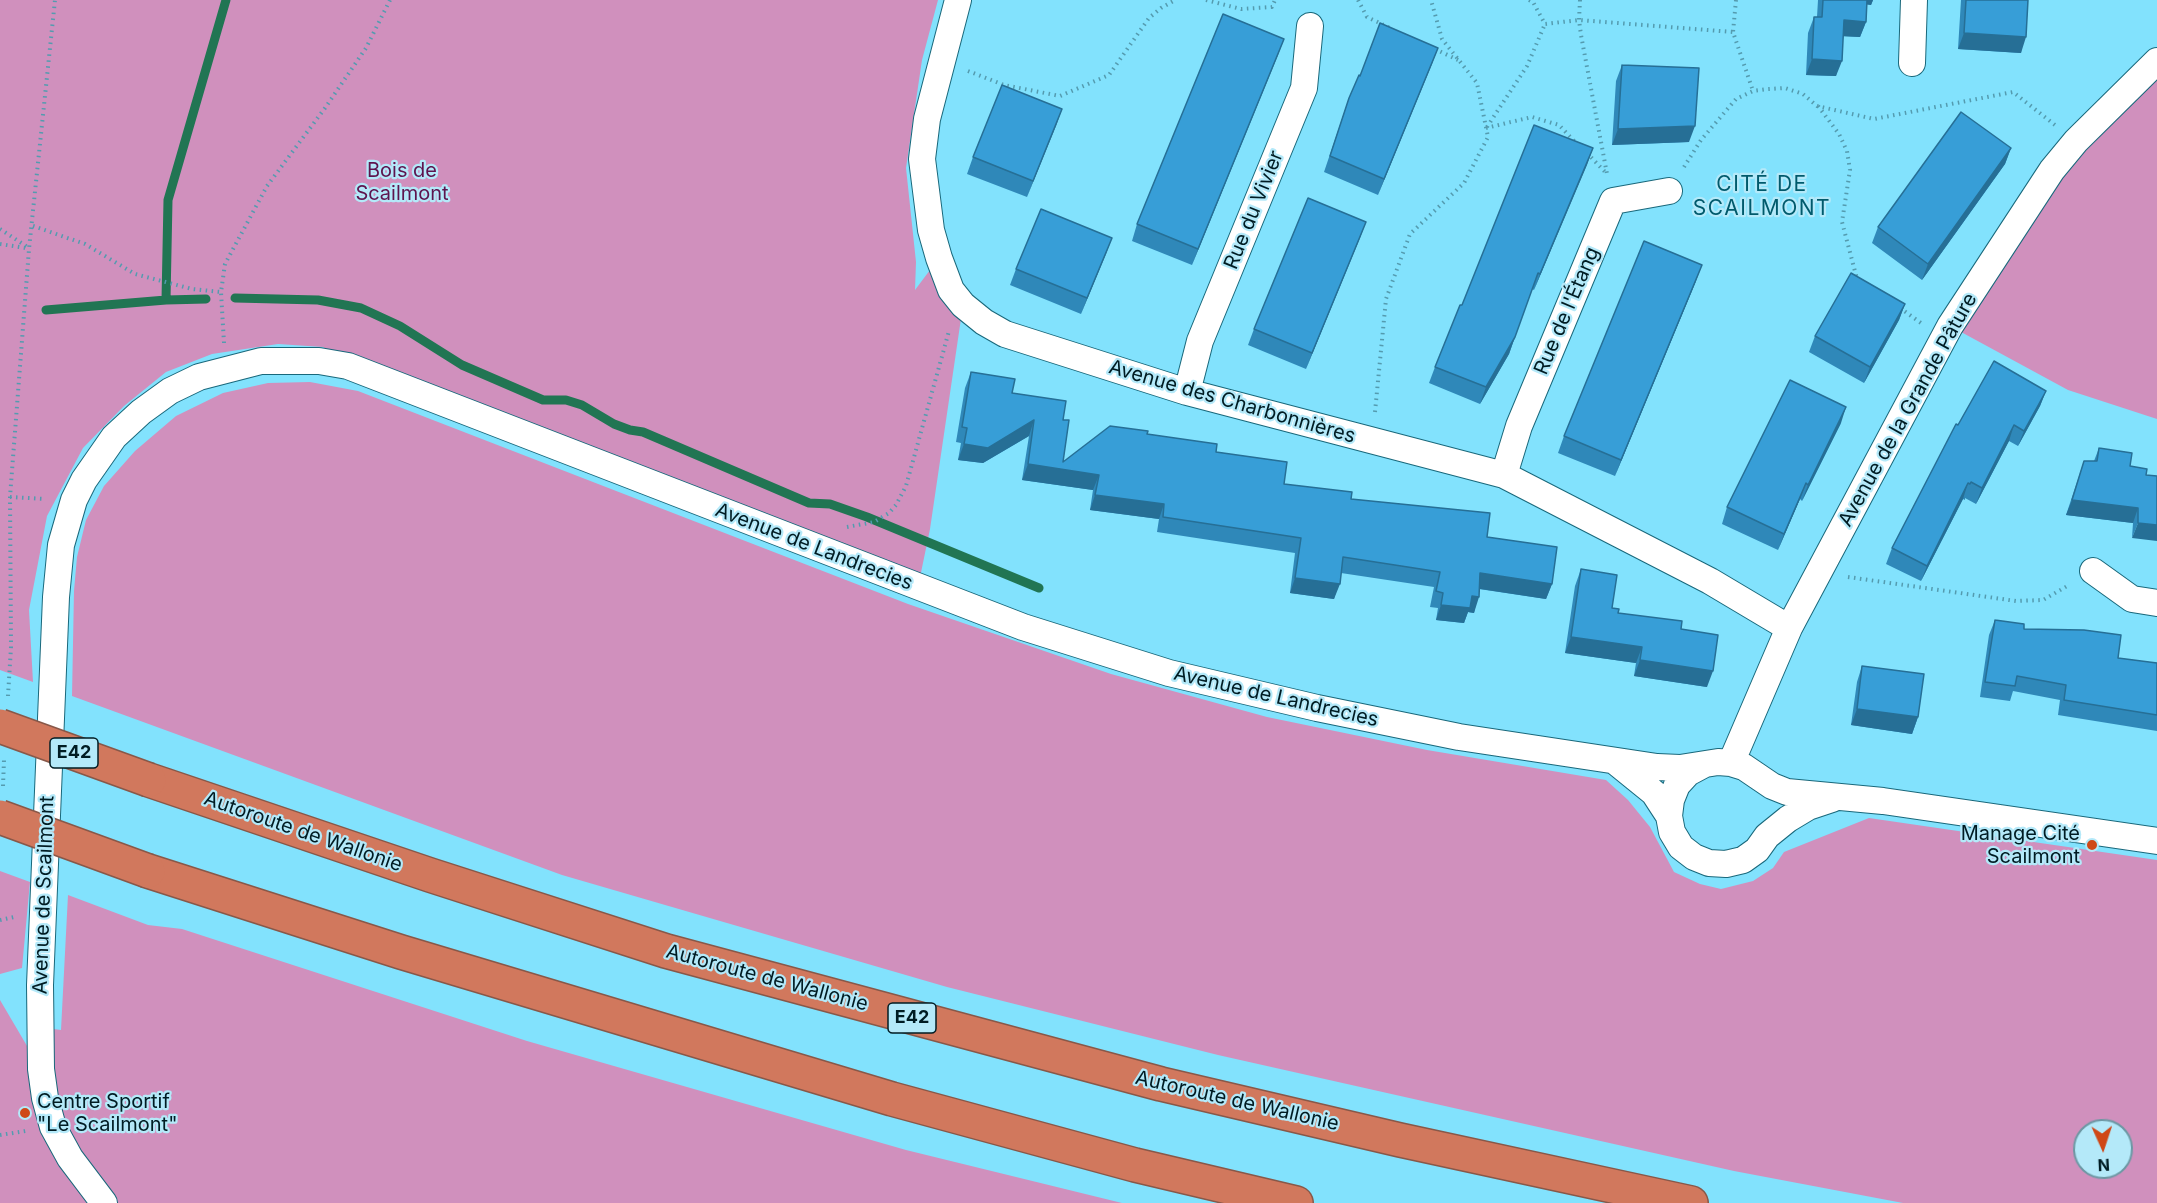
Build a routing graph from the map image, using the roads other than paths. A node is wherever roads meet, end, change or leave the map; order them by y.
1 (958, 0) edge
2 (1914, 0) edge
3 (1310, 26) dead end
4 (2157, 61) edge
5 (1912, 63) dead end
6 (1669, 191) road end
7 (1187, 392) junction
8 (1504, 475) junction
9 (74, 500) joint
10 (2093, 571) road end
11 (2157, 603) edge
12 (1789, 628) junction
13 (4, 727) edge
14 (1615, 761) junction
15 (1724, 763) junction
16 (1755, 775) junction
17 (1835, 798) junction
18 (1, 807) edge
19 (1669, 816) junction
20 (1767, 836) junction
21 (2157, 841) edge
22 (104, 1203) edge
23 (1296, 1203) edge
24 (1690, 1203) edge

1 - 7 street, Avenue des Charbonnières
2 - 5 street
3 - 7 street, Rue du Vivier
4 - 12 street, Avenue de la Grande Pâture
6 - 8 street, Rue de l'Étang
7 - 8 street, Avenue des Charbonnières
8 - 12 street, Avenue des Charbonnières
9 - 14 street, Avenue de Landrecies
9 - 22 street, Avenue de Scailmont
10 - 11 street
12 - 15 street, Avenue de la Grande Pâture
13 - 24 highway, Autoroute de Wallonie / E42, bridge
14 - 15 street, Avenue de Landrecies
14 - 19 street
15 - 16 street
15 - 19 street
16 - 17 street
16 - 20 street
17 - 20 street
17 - 21 street
18 - 23 highway, bridge
19 - 20 street

